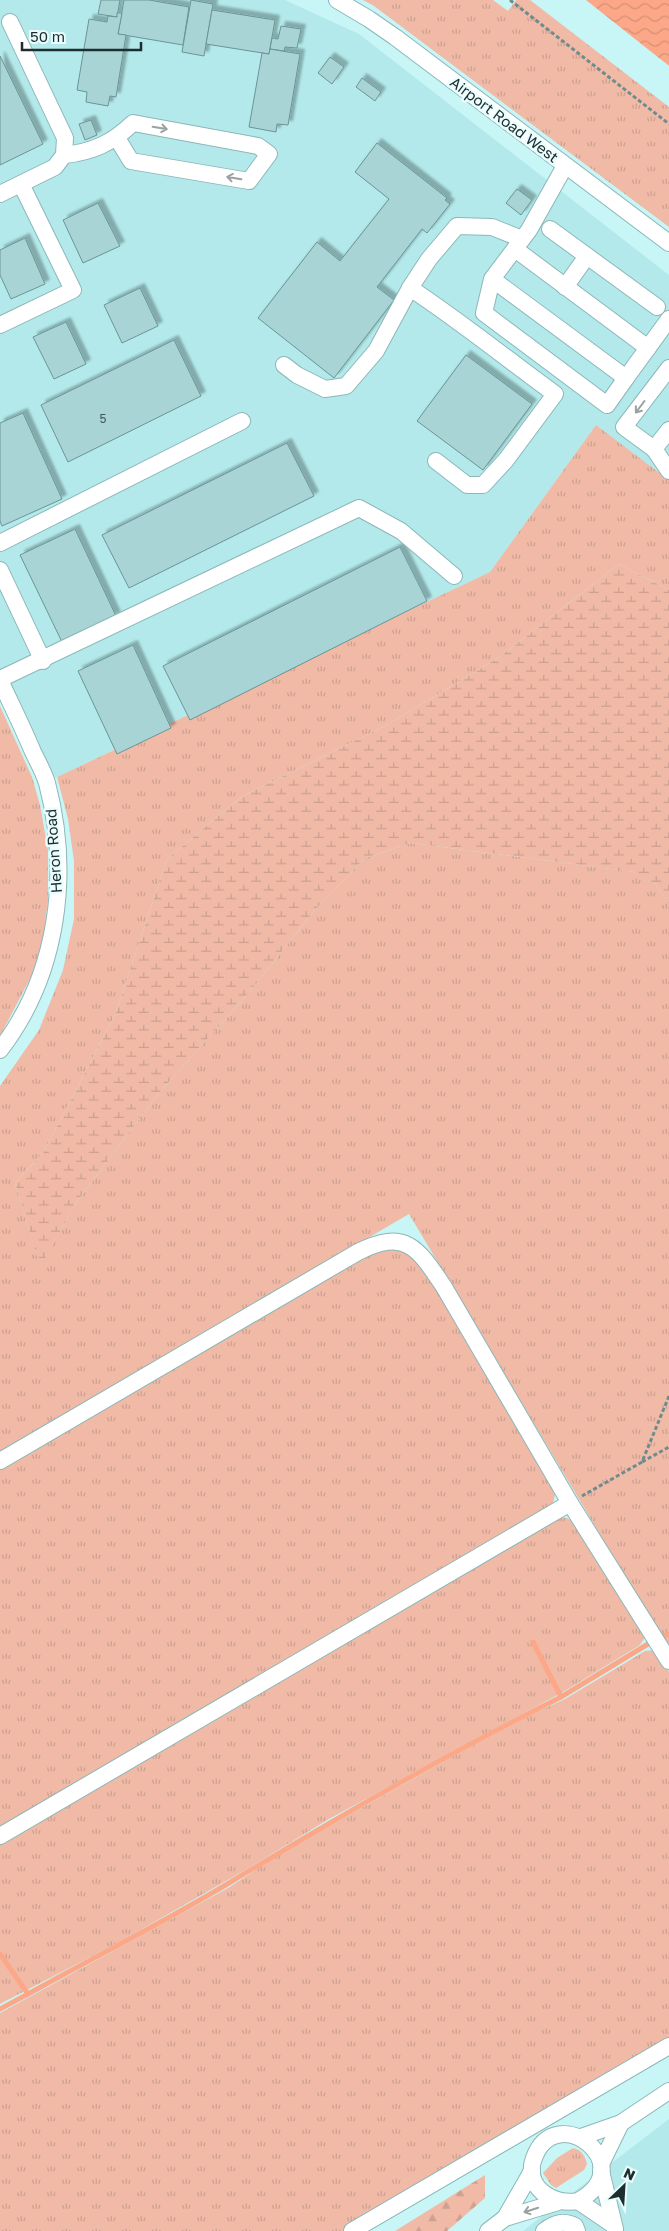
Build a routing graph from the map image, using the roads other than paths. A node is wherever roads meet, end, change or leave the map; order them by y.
1 (336, 0) edge
2 (10, 22) dead end
3 (117, 138) junction
4 (64, 155) junction
5 (565, 166) junction
6 (20, 184) junction
7 (0, 194) edge
8 (550, 230) dead end
9 (519, 244) junction
10 (669, 244) edge
11 (586, 256) junction
12 (492, 279) junction
13 (565, 287) junction
14 (410, 288) junction
15 (657, 307) dead end
16 (669, 319) edge
17 (0, 325) edge
18 (648, 348) junction
19 (284, 365) dead end
20 (669, 368) edge
21 (626, 378) junction
22 (242, 421) dead end
23 (669, 430) edge
24 (654, 449) junction
25 (436, 461) dead end
26 (669, 470) edge
27 (0, 543) edge
28 (0, 570) edge
29 (454, 576) dead end
30 (42, 661) junction
31 (0, 680) edge
32 (0, 1050) edge
33 (0, 1461) edge
34 (574, 1500) junction
35 (662, 1648) edge
36 (0, 1836) edge
37 (669, 2046) edge
38 (669, 2091) edge
39 (620, 2123) junction
40 (581, 2137) junction
41 (601, 2168) junction
42 (532, 2171) junction
43 (578, 2201) junction
44 (558, 2202) junction
45 (505, 2218) junction
46 (614, 2228) edge
47 (552, 2229) edge
48 (352, 2231) edge
49 (488, 2231) edge
50 (577, 2231) edge

1 - 5 street, Airport Road West
2 - 4 street
3 -> 3 street
3 - 4 street
4 - 6 street
5 - 9 street
5 - 10 street, Airport Road West
6 - 7 street
6 - 17 street
8 - 11 street
9 - 12 street
9 - 13 street
9 - 14 street
11 - 13 street
11 - 15 street
12 - 21 street
12 - 21 street
13 - 18 street
14 - 19 street
14 - 25 street
16 - 18 street
18 - 21 street
20 -> 24 street
22 - 27 street
23 - 24 street
24 - 26 street
28 - 30 street
29 - 30 street
30 - 31 street
31 - 32 street, Heron Road
33 - 34 street
34 - 35 street
34 - 36 street
37 - 48 street
38 - 39 street
39 - 40 street
39 - 41 street
40 - 41 street
40 - 42 street
41 - 43 street
41 - 46 street
42 - 44 street
42 - 45 street
43 - 44 street
43 - 46 street
44 -> 45 street
45 - 49 street
47 - 50 street

